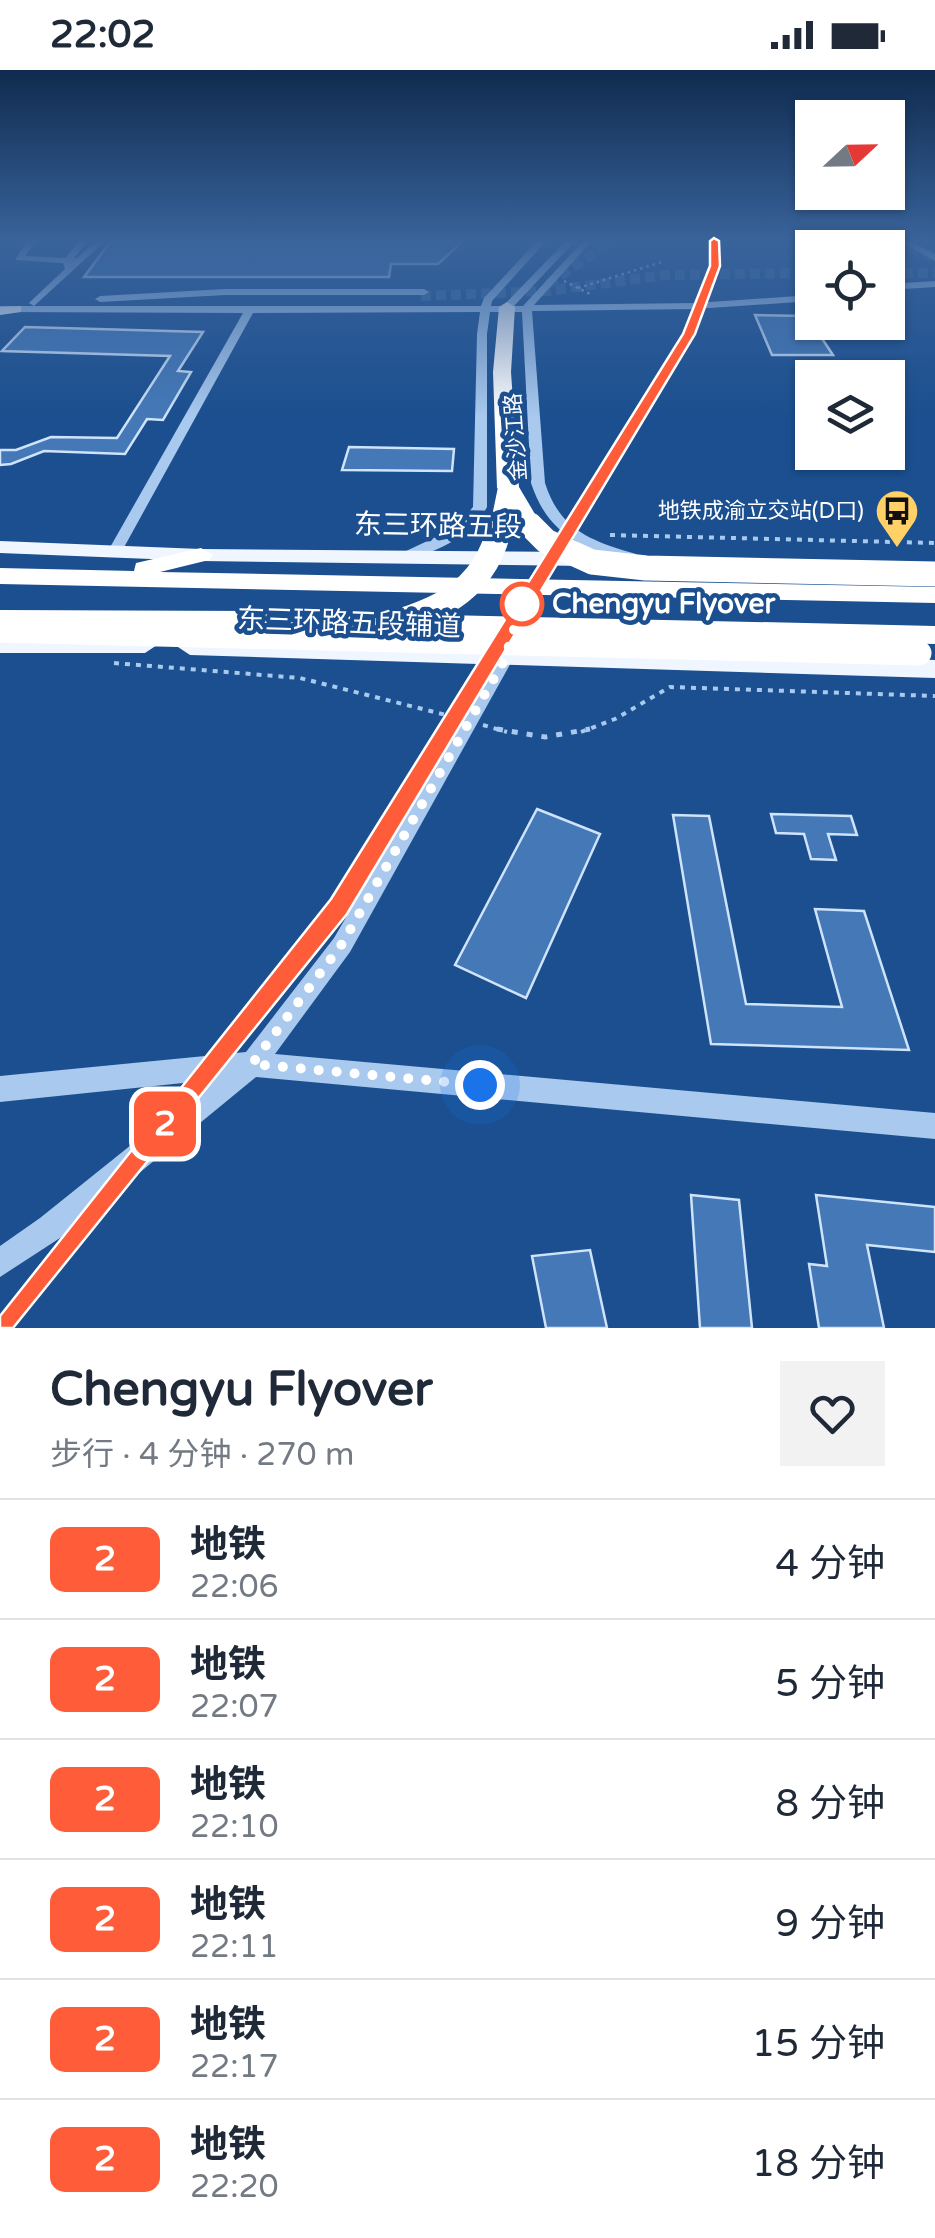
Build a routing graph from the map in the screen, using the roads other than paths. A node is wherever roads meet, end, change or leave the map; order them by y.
1 (36, 300) edge
2 (125, 300) edge
3 (490, 300) edge
4 (512, 300) edge
5 (533, 300) tunnel mouth
6 (769, 300) edge
7 (34, 302) junction
8 (64, 302) junction
9 (486, 304) junction
10 (508, 304) junction
11 (529, 304) junction
12 (4, 308) edge
13 (249, 310) junction
14 (508, 488) junction
15 (0, 547) edge
16 (115, 552) junction
17 (202, 555) junction
18 (409, 555) junction
19 (644, 560) junction
20 (935, 564) edge
21 (935, 574) edge
22 (0, 576) edge
23 (107, 577) junction
24 (935, 595) edge
25 (0, 618) edge
26 (0, 630) edge
27 (935, 635) edge
28 (339, 636) junction
29 (0, 645) edge
30 (935, 653) edge
31 (505, 659) junction
32 (935, 668) edge
33 (252, 1064) junction
34 (0, 1089) edge
35 (935, 1126) edge
36 (0, 1263) edge

1 - 7 street
2 - 8 street
3 - 9 street
4 - 10 street
5 - 11 street
6 - 11 street
7 - 8 street
7 - 12 street
8 - 9 street
9 - 10 street
9 - 13 street
9 - 18 street, 金沙江路
10 - 11 street
10 - 14 highway
11 - 19 street, 金沙江路
12 - 13 street
13 - 16 street
14 - 21 highway, bridge
14 - 28 highway, bridge
15 - 16 main road, 东三环路五段
16 - 17 main road, 东三环路五段
17 - 18 main road, 东三环路五段
17 - 23 highway
18 - 19 main road, 东三环路五段
19 - 20 main road, 东三环路五段
22 - 23 highway
23 - 24 highway
25 - 27 highway
26 - 28 highway, bridge
28 - 30 highway, bridge
29 - 31 main road, 东三环路五段辅道
31 - 32 main road, 东三环路五段辅道
31 - 33 street
33 - 34 street
33 - 35 street
33 - 36 street

